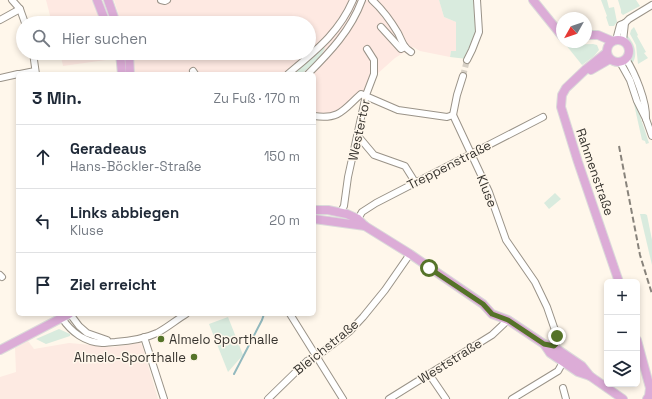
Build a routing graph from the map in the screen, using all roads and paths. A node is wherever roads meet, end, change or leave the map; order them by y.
1 (12, 0) edge
2 (97, 0) edge
3 (108, 0) edge
4 (161, 0) edge
5 (167, 0) edge
6 (353, 0) edge
7 (362, 0) edge
8 (372, 0) edge
9 (477, 0) edge
10 (533, 0) edge
11 (652, 5) edge
12 (20, 9) junction
13 (22, 16) edge
14 (103, 16) edge
15 (114, 16) edge
16 (0, 20) edge
17 (381, 27) dead end
18 (556, 29) edge
19 (592, 35) edge
20 (592, 39) edge
21 (326, 41) junction
22 (613, 46) junction
23 (405, 47) junction
24 (333, 48) junction
25 (316, 50) edge
26 (367, 50) dead end
27 (411, 52) dead end
28 (33, 60) edge
29 (121, 60) edge
30 (129, 60) edge
31 (304, 60) edge
32 (467, 60) tunnel mouth
33 (623, 60) junction
34 (36, 72) edge
35 (122, 72) edge
36 (130, 72) edge
37 (290, 72) edge
38 (310, 72) edge
39 (16, 75) edge
40 (463, 76) tunnel mouth
41 (0, 78) edge
42 (366, 96) junction
43 (453, 115) junction
44 (316, 116) edge
45 (543, 117) dead end
46 (358, 136) junction
47 (652, 136) edge
48 (470, 154) junction
49 (415, 182) junction
50 (316, 210) edge
51 (338, 212) junction
52 (316, 214) edge
53 (316, 219) edge
54 (358, 219) junction
55 (366, 226) junction
56 (410, 254) junction
57 (618, 279) edge
58 (65, 316) edge
59 (67, 316) edge
60 (68, 316) edge
61 (183, 316) edge
62 (291, 316) edge
63 (508, 320) junction
64 (144, 337) junction
65 (111, 342) junction
66 (544, 344) junction
67 (554, 346) junction
68 (640, 348) edge
69 (0, 350) edge
70 (640, 351) edge
71 (316, 356) junction
72 (566, 360) junction
73 (430, 374) junction
74 (652, 378) edge
75 (563, 388) dead end
76 (164, 399) edge
77 (268, 399) edge
78 (343, 399) edge
79 (390, 399) edge
80 (446, 399) edge
81 (512, 399) edge
82 (566, 399) edge
83 (623, 399) edge
84 (647, 399) edge

1 - 12 street
2 - 14 main road
3 - 15 main road
4 - 5 street
6 - 21 street
7 - 24 street
8 - 23 street
9 - 32 street
10 - 18 main road
11 - 22 street
12 - 13 street
12 - 16 street
17 - 23 street
19 - 22 main road
20 - 22 main road
21 - 24 street
21 - 25 street
22 - 33 main road
22 - 33 main road
22 - 57 main road, Rahmenstraße
23 - 27 street
24 - 38 street
26 - 42 street, Westertor
28 - 34 street
29 - 35 main road
30 - 36 main road
31 - 37 street
33 - 47 street
39 - 41 street
40 - 43 street
42 - 43 street
42 - 44 street
42 - 46 street, Westertor
43 - 48 street, Kluse
45 - 48 street, Treppenstraße
46 - 49 street
46 - 51 street, Westertor
48 - 49 street, Treppenstraße
48 - 67 street, Kluse
49 - 54 street, Treppenstraße
50 - 51 main road
51 - 52 street
51 - 54 main road
53 - 55 main road
54 - 55 main road
55 - 56 main road
56 - 63 main road
56 - 71 street, Bleichstraße
58 - 69 main road
59 - 65 street
60 - 65 street
61 - 64 street
62 - 71 street
63 - 66 main road
63 - 73 street, Weststraße
64 - 65 street
64 - 76 street
66 - 67 main road
66 - 72 main road
67 - 72 main road
68 - 74 main road
70 - 84 main road
71 - 77 street, Bleichstraße
71 - 78 street
72 - 81 street
72 - 83 main road
73 - 79 street, Weststraße
73 - 80 street
75 - 82 street

